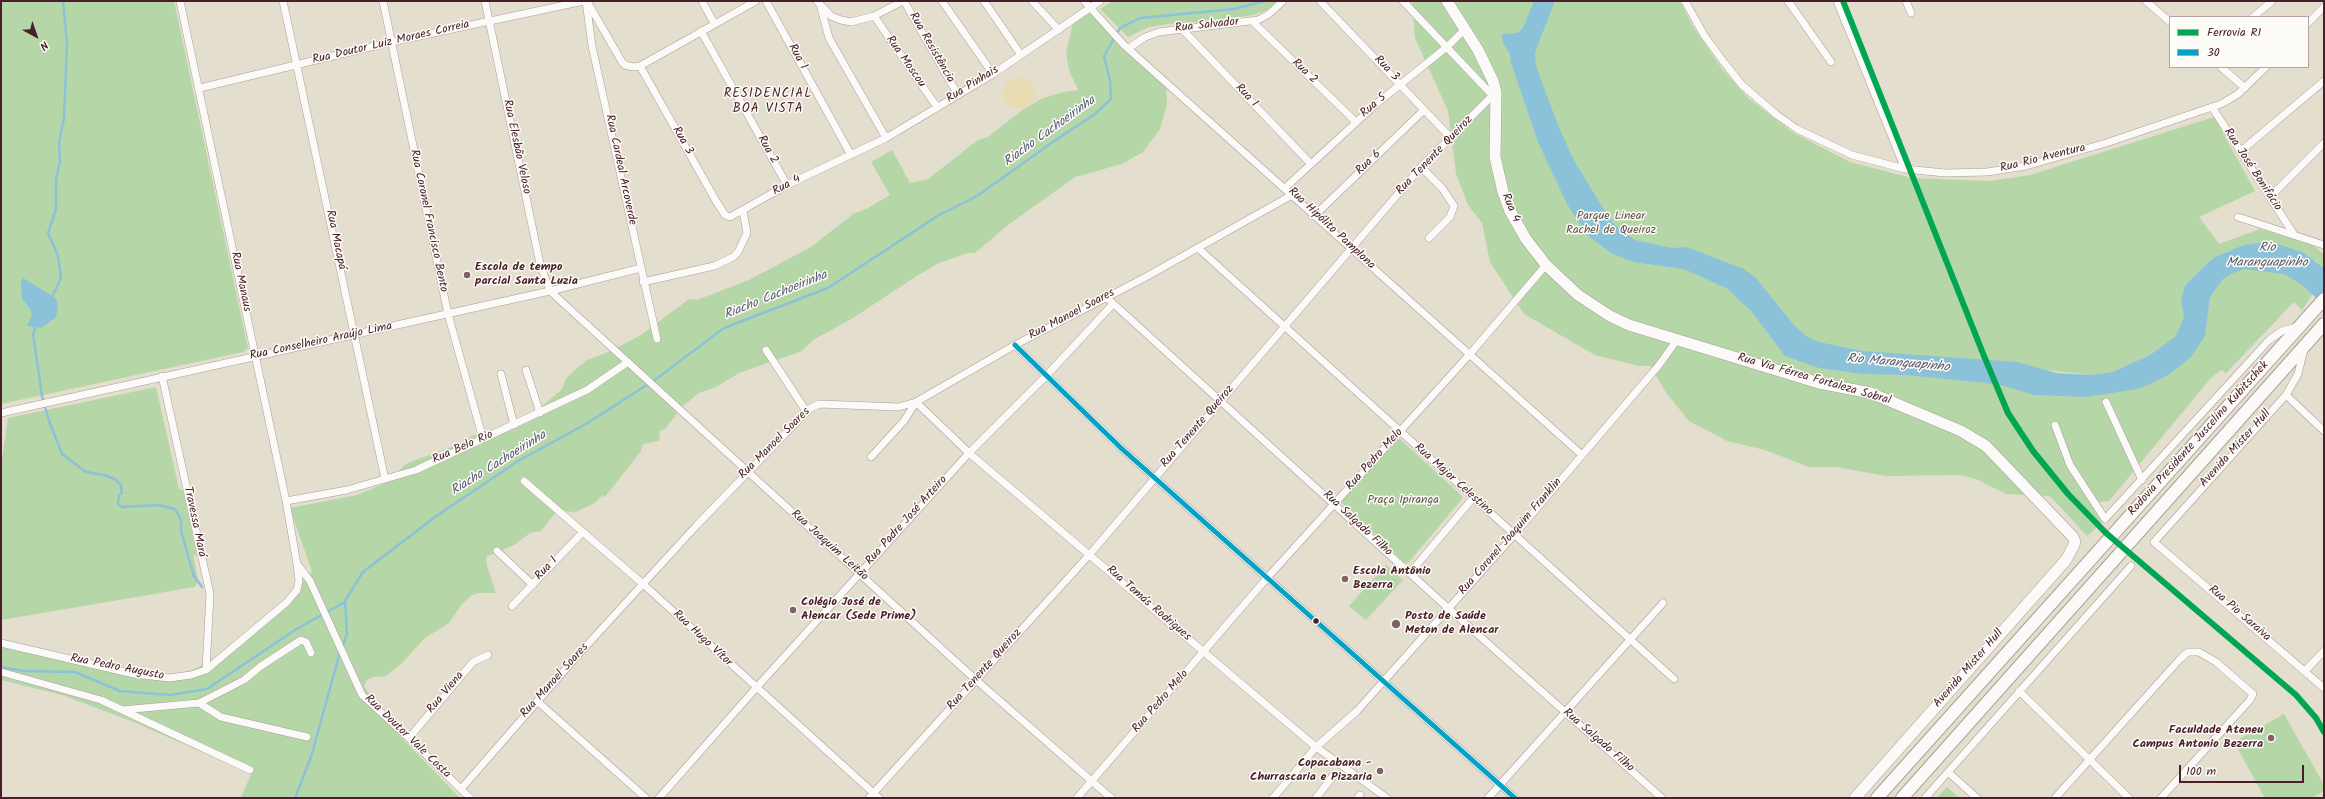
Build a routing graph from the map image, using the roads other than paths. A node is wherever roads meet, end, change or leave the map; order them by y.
1 (180, 1) edge
2 (283, 1) edge
3 (383, 1) edge
4 (486, 1) edge
5 (586, 1) edge
6 (702, 1) edge
7 (756, 1) edge
8 (766, 1) edge
9 (817, 1) edge
10 (903, 1) edge
11 (942, 1) edge
12 (984, 1) edge
13 (1032, 1) edge
14 (1084, 1) edge
15 (1100, 1) edge
16 (1283, 1) edge
17 (1320, 1) edge
18 (1403, 1) edge
19 (1447, 1) edge
20 (1685, 1) edge
21 (1788, 1) edge
22 (1837, 1) edge
23 (1906, 1) edge
24 (2146, 1) edge
25 (2269, 2) edge
26 (1090, 7) junction
27 (2324, 7) edge
28 (822, 8) junction
29 (1911, 13) dead end
30 (874, 16) junction
31 (2254, 16) edge
32 (490, 21) junction
33 (1252, 21) junction
34 (2169, 21) edge
35 (2309, 22) edge
36 (714, 23) junction
37 (1182, 29) junction
38 (1465, 29) junction
39 (1059, 30) junction
40 (701, 31) junction
41 (391, 42) junction
42 (1127, 46) junction
43 (1448, 46) junction
44 (1021, 56) junction
45 (1831, 62) dead end
46 (297, 65) junction
47 (636, 66) junction
48 (2222, 68) edge
49 (2265, 68) edge
50 (993, 74) junction
51 (2324, 81) edge
52 (1402, 85) junction
53 (200, 88) junction
54 (2245, 88) junction
55 (1495, 94) junction
56 (958, 95) junction
57 (2212, 107) junction
58 (937, 108) junction
59 (1424, 110) junction
60 (1356, 122) junction
61 (886, 138) junction
62 (1451, 138) junction
63 (2324, 143) edge
64 (2241, 151) junction
65 (851, 155) junction
66 (1311, 164) junction
67 (1421, 167) junction
68 (1905, 169) junction
69 (787, 185) junction
70 (1286, 188) junction
71 (1292, 195) junction
72 (2270, 197) junction
73 (743, 211) junction
74 (725, 215) joint
75 (1314, 216) junction
76 (2238, 217) dead end
77 (2292, 233) junction
78 (1429, 238) dead end
79 (2324, 244) edge
80 (1198, 248) junction
81 (1351, 249) junction
82 (1546, 265) junction
83 (641, 268) junction
84 (644, 282) junction
85 (550, 292) junction
86 (1106, 297) junction
87 (2324, 299) edge
88 (1113, 304) junction
89 (448, 314) junction
90 (2324, 324) edge
91 (2301, 325) junction
92 (1284, 326) junction
93 (354, 335) junction
94 (657, 339) dead end
95 (1677, 340) junction
96 (1015, 345) junction
97 (2304, 348) junction
98 (766, 350) dead end
99 (1470, 354) junction
100 (256, 356) junction
101 (628, 362) junction
102 (526, 370) dead end
103 (501, 374) dead end
104 (162, 376) junction
105 (1046, 376) junction
106 (2286, 395) junction
107 (916, 402) junction
108 (1220, 402) junction
109 (2106, 402) dead end
110 (806, 411) junction
111 (1, 412) edge
112 (540, 413) junction
113 (2055, 424) dead end
114 (514, 425) junction
115 (2324, 431) edge
116 (1400, 432) junction
117 (483, 439) junction
118 (969, 453) junction
119 (1582, 455) junction
120 (871, 457) dead end
121 (747, 471) junction
122 (1154, 478) junction
123 (386, 479) junction
124 (2142, 480) junction
125 (524, 481) dead end
126 (1473, 498) junction
127 (286, 501) junction
128 (1336, 504) junction
129 (582, 533) junction
130 (1514, 535) junction
131 (2073, 537) joint
132 (2154, 542) joint
133 (497, 551) dead end
134 (1090, 554) junction
135 (297, 564) junction
136 (2131, 566) dead end
137 (1410, 573) junction
138 (859, 574) junction
139 (1268, 578) junction
140 (2074, 580) joint
141 (643, 584) junction
142 (533, 585) junction
143 (1663, 603) dead end
144 (512, 606) dead end
145 (1448, 608) junction
146 (1630, 639) junction
147 (1, 643) edge
148 (2324, 651) edge
149 (1204, 652) junction
150 (311, 653) dead end
151 (488, 655) dead end
152 (206, 670) junction
153 (2306, 671) junction
154 (1, 672) edge
155 (1674, 679) dead end
156 (976, 680) junction
157 (1382, 680) junction
158 (756, 688) junction
159 (2324, 688) edge
160 (2019, 691) junction
161 (538, 701) junction
162 (198, 703) junction
163 (122, 710) junction
164 (1565, 712) junction
165 (307, 736) dead end
166 (409, 738) junction
167 (1316, 747) junction
168 (2089, 760) junction
169 (250, 770) dead end
170 (1948, 772) junction
171 (1333, 776) dead end
172 (1092, 782) junction
173 (1500, 784) junction
174 (461, 789) junction
175 (874, 796) edge
176 (470, 798) edge
177 (646, 798) edge
178 (660, 798) edge
179 (1077, 798) edge
180 (1111, 798) edge
181 (1273, 798) edge
182 (1316, 798) edge
183 (1387, 798) edge
184 (1488, 798) edge
185 (1515, 798) edge
186 (1662, 798) edge
187 (1855, 798) edge
188 (1877, 798) edge
189 (1902, 798) edge
190 (1925, 798) edge
191 (1977, 798) edge
192 (2055, 798) edge
193 (2129, 798) edge
194 (2162, 798) edge

1 - 53 street, Rua Manaus
2 - 46 street, Rua Macapá
3 - 41 street, Rua Coronel Francisco Bento
4 - 32 street, Rua Elesbão Veloso
5 - 32 street, Rua Doutor Luiz Moraes Correia
5 - 47 street
5 - 83 street, Rua Cardeal Arcoverde
6 - 36 street
7 - 36 street
8 - 65 street, Rua 1
9 - 28 street
10 - 30 street
10 - 56 street, Rua Resistência
11 - 50 street
12 - 44 street
13 - 39 street
14 - 26 street, Rua Hipólito Pamplona
15 - 26 street, Rua Pinhais
16 - 33 street, Rua Salvador
17 - 52 street, Rua 3
18 - 43 street
19 - 38 main road, Rua 4
20 - 68 street, Rua Rio Aventura
21 - 45 street
22 - 68 street
23 - 29 street
24 - 34 street
25 - 31 street
26 - 39 street, Rua Pinhais
26 - 42 street, Rua Hipólito Pamplona
27 - 35 street
28 - 30 street
28 - 61 street
30 - 58 street, Rua Moscou
32 - 41 street, Rua Doutor Luiz Moraes Correia
32 - 85 street, Rua Elesbão Veloso
33 - 37 street, Rua Salvador
33 - 60 street, Rua 2
36 - 40 street
37 - 42 street, Rua Salvador
37 - 66 street, Rua 1
38 - 43 street, Rua 5
38 - 55 main road, Rua 4
39 - 44 street, Rua Pinhais
40 - 47 street
40 - 69 street, Rua 2
41 - 46 street, Rua Doutor Luiz Moraes Correia
41 - 89 street, Rua Coronel Francisco Bento
42 - 70 street, Rua Hipólito Pamplona
43 - 52 street, Rua 5
43 - 55 street
44 - 50 street, Rua Pinhais
46 - 53 street, Rua Doutor Luiz Moraes Correia
46 - 93 street, Rua Macapá
47 - 74 street, Rua 3
48 - 54 street
49 - 54 street, Rua Rio Aventura
50 - 56 street, Rua Pinhais
51 - 64 street
52 - 59 street, Rua 3
52 - 60 street, Rua 5
53 - 100 street, Rua Manaus
54 - 57 street, Rua Rio Aventura
55 - 62 street, Rua Tenente Queiroz
55 - 82 main road, Rua 4
56 - 58 street, Rua Pinhais
57 - 64 street, Rua José Bonifácio
57 - 68 street, Rua Rio Aventura
58 - 61 street, Rua Pinhais
59 - 62 street, Rua 3
59 - 75 street, Rua 6
60 - 66 street, Rua 5
61 - 65 street, Rua Pinhais
62 - 67 street, Rua Tenente Queiroz
63 - 72 street
64 - 72 street, Rua José Bonifácio
65 - 69 street, Rua 4
66 - 70 street, Rua 5
67 - 78 street
67 - 81 street, Rua Tenente Queiroz
69 - 73 street, Rua 4
70 - 71 street, Rua Hipólito Pamplona
71 - 75 street, Rua Hipólito Pamplona
71 - 80 street, Rua Manoel Soares
72 - 77 street, Rua José Bonifácio
73 - 74 street, Rua 4
73 - 84 street
75 - 81 street, Rua Hipólito Pamplona
76 - 77 street
77 - 79 street
80 - 86 street, Rua Manoel Soares
80 - 92 street, Rua Major Celestino
81 - 92 street, Rua Tenente Queiroz
81 - 99 street, Rua Hipólito Pamplona
82 - 95 main road, Rua 4
82 - 99 street, Rua Pedro Melo
83 - 84 street, Rua Cardeal Arcoverde
83 - 85 street, Rua Conselheiro Araújo Lima
84 - 94 street, Rua Cardeal Arcoverde
85 - 89 street, Rua Conselheiro Araújo Lima
85 - 101 street, Rua Joaquim Leitão
86 - 88 street, Rua Salgado Filho
86 - 96 street, Rua Manoel Soares
87 - 91 highway, Rodovia Presidente Juscelino Kubitschek
88 - 105 street, Rua Padre José Arteiro
88 - 108 street, Rua Salgado Filho
89 - 93 street, Rua Conselheiro Araújo Lima
89 - 117 street, Rua Coronel Francisco Bento
90 - 97 highway, Rodovia Presidente Juscelino Kubitschek
91 - 124 street
91 - 140 highway, Rodovia Presidente Juscelino Kubitschek
92 - 108 street, Rua Tenente Queiroz
92 - 116 street, Rua Major Celestino
93 - 100 street, Rua Conselheiro Araújo Lima
93 - 123 street, Rua Macapá
95 - 119 street, Rua Coronel Joaquim Franklin
95 - 131 main road, Rua Via Férrea Fortaleza Sobral
96 - 105 street
96 - 107 street, Rua Manoel Soares
97 - 106 street, Avenida Mister Hull
97 - 189 highway, Rodovia Presidente Juscelino Kubitschek
98 - 110 street
99 - 116 street, Rua Pedro Melo
99 - 119 street, Rua Hipólito Pamplona
100 - 104 street, Rua Conselheiro Araújo Lima
100 - 127 street, Rua Manaus
101 - 112 street, Rua Belo Rio
101 - 121 street, Rua Joaquim Leitão
102 - 112 street
103 - 114 street
104 - 111 street, Rua Conselheiro Araújo Lima
104 - 152 street, Travessa Mará
105 - 118 street, Rua Padre José Arteiro
105 - 122 street
106 - 115 street
106 - 132 street, Avenida Mister Hull
107 - 110 street, Rua Manoel Soares
107 - 118 street, Rua Tomás Rodrigues
107 - 120 street
108 - 122 street, Rua Tenente Queiroz
108 - 128 street, Rua Salgado Filho
109 - 124 street
110 - 121 street, Rua Manoel Soares
112 - 114 street, Rua Belo Rio
113 - 124 street
114 - 117 street, Rua Belo Rio
116 - 126 street, Rua Major Celestino
116 - 128 street, Rua Pedro Melo
117 - 123 street, Rua Belo Rio
118 - 134 street, Rua Tomás Rodrigues
118 - 138 street, Rua Padre José Arteiro
119 - 130 street, Rua Coronel Joaquim Franklin
121 - 138 street, Rua Joaquim Leitão
121 - 141 street, Rua Manoel Soares
122 - 134 street, Rua Tenente Queiroz
122 - 139 street
123 - 127 street, Rua Belo Rio
125 - 129 street, Rua Hugo Vítor
126 - 130 street, Rua Major Celestino
126 - 137 street
127 - 135 street, Rua Manaus
128 - 137 street, Rua Salgado Filho
128 - 139 street, Rua Pedro Melo
129 - 141 street, Rua Hugo Vítor
129 - 142 street, Rua 1
130 - 145 street, Rua Coronel Joaquim Franklin
130 - 146 street, Rua Major Celestino
131 - 187 main road, Avenida Mister Hull
132 - 153 street, Rua Pio Saraiva
133 - 142 street
134 - 149 street, Rua Tomás Rodrigues
134 - 156 street, Rua Tenente Queiroz
135 - 152 street, Rua Pedro Augusto
135 - 166 street, Rua Doutor Vale Costa
136 - 160 street
137 - 145 street, Rua Salgado Filho
138 - 156 street, Rua Joaquim Leitão
138 - 158 street, Rua Padre José Arteiro
139 - 149 street, Rua Pedro Melo
139 - 157 street
140 - 188 highway, Avenida Mister Hull
141 - 158 street, Rua Hugo Vítor
141 - 161 street, Rua Manoel Soares
142 - 144 street, Rua 1
143 - 146 street
145 - 157 street, Rua Coronel Joaquim Franklin
145 - 164 street, Rua Salgado Filho
146 - 155 street, Rua Major Celestino
146 - 164 street
147 - 152 street, Rua Pedro Augusto
148 - 153 street
149 - 167 street, Rua Tomás Rodrigues
149 - 172 street, Rua Pedro Melo
150 - 162 street
151 - 166 street, Rua Viena
153 - 159 street, Rua Pio Saraiva
154 - 163 street
156 - 172 street, Rua Joaquim Leitão
156 - 175 street, Rua Tenente Queiroz
157 - 167 street, Rua Coronel Joaquim Franklin
157 - 173 street
158 - 175 street, Rua Hugo Vítor
158 - 178 street, Rua Padre José Arteiro
160 - 168 street
160 - 170 street
161 - 174 street, Rua Manoel Soares
161 - 177 street
162 - 163 street
162 - 165 street
163 - 169 street
164 - 173 street
164 - 186 street, Rua Salgado Filho
166 - 174 street, Rua Doutor Vale Costa
167 - 181 street, Rua Coronel Joaquim Franklin
167 - 183 street, Rua Tomás Rodrigues
168 - 192 street
168 - 193 street
168 - 194 street
170 - 190 street
170 - 191 street
171 - 182 street
172 - 179 street, Rua Pedro Melo
172 - 180 street, Rua Joaquim Leitão
173 - 184 street
173 - 185 street
174 - 176 street, Rua Doutor Vale Costa

